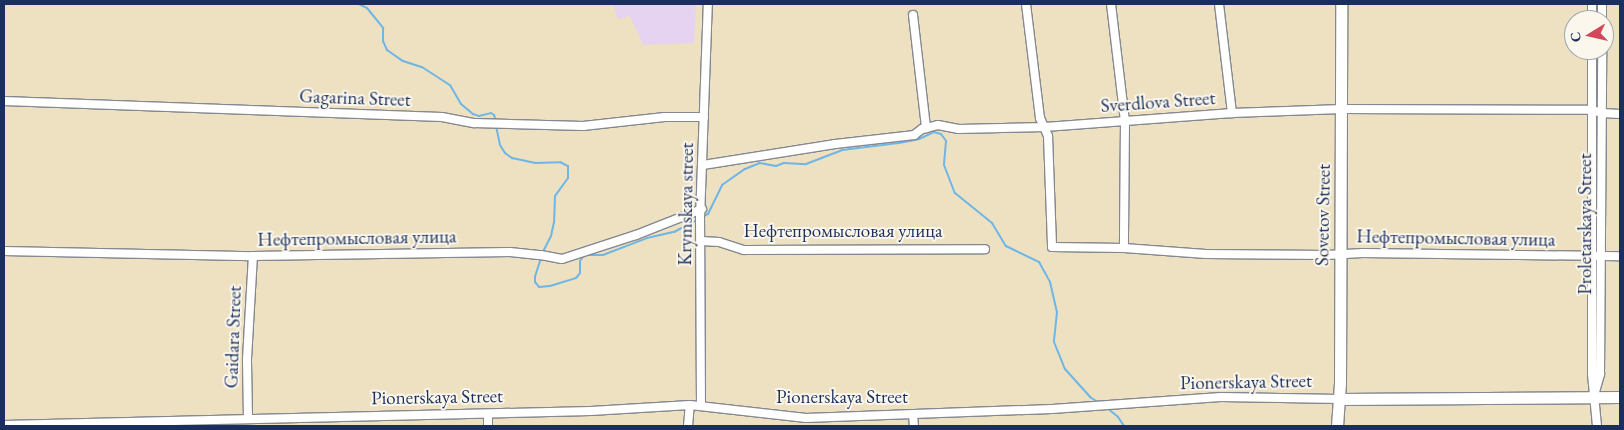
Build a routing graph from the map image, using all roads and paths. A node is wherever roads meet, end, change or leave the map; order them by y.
1 (708, 4) edge
2 (1026, 4) edge
3 (1111, 4) edge
4 (1219, 4) edge
5 (1341, 4) edge
6 (913, 16) dead end
7 (1592, 60) edge
8 (1602, 60) edge
9 (4, 101) edge
10 (1342, 109) junction
11 (1592, 110) junction
12 (1232, 113) junction
13 (1602, 113) junction
14 (1620, 114) edge
15 (704, 117) junction
16 (1125, 121) junction
17 (1045, 127) junction
18 (926, 128) junction
19 (703, 165) junction
20 (702, 209) junction
21 (701, 241) junction
22 (1124, 248) junction
23 (985, 249) dead end
24 (4, 251) edge
25 (1340, 253) junction
26 (253, 256) junction
27 (1592, 256) junction
28 (1601, 256) junction
29 (1620, 256) edge
30 (1594, 397) junction
31 (1620, 397) edge
32 (1340, 398) junction
33 (690, 405) junction
34 (701, 405) junction
35 (488, 414) junction
36 (913, 415) junction
37 (248, 419) junction
38 (238, 423) edge
39 (4, 425) edge
40 (488, 426) edge
41 (688, 426) edge
42 (914, 426) edge
43 (1337, 426) edge
44 (1597, 426) edge

1 - 15 street, Krymskaya street
2 - 17 street
3 - 16 street
4 - 12 street
5 - 10 main road, Sovetov Street
6 - 18 street
7 - 11 street, Proletarskaya Street
8 - 13 street, Proletarskaya Street
9 - 15 street, Gagarina Street
10 - 11 street, Sverdlova Street
10 - 12 street, Sverdlova Street
10 - 25 main road, Sovetov Street
11 - 13 street, Sverdlova Street
11 - 27 street, Proletarskaya Street
12 - 16 street, Sverdlova Street
13 - 14 street, Sverdlova Street
13 - 28 street, Proletarskaya Street
15 - 19 street, Krymskaya street
16 - 17 street, Sverdlova Street
16 - 22 street
17 - 18 street, Sverdlova Street
17 - 22 street, Нефтепромысловая улица
18 - 19 street, Sverdlova Street
19 - 20 street, Krymskaya street
20 - 21 street, Krymskaya street
20 - 26 street, Нефтепромысловая улица
21 - 23 street, Нефтепромысловая улица
21 - 34 street, Krymskaya street
22 - 25 street, Нефтепромысловая улица
24 - 26 street, Нефтепромысловая улица
25 - 27 street, Нефтепромысловая улица
25 - 32 main road, Sovetov Street
26 - 37 street, Gaidara Street
27 - 28 street, Нефтепромысловая улица
27 - 30 street, Proletarskaya Street
28 - 29 street, Нефтепромысловая улица
28 - 30 street, Proletarskaya Street
30 - 31 main road, Pionerskaya Street
30 - 32 main road, Pionerskaya Street
30 - 44 street, Proletarskaya Street
32 - 36 street, Pionerskaya Street
32 - 43 main road, Sovetov Street
33 - 34 street, Pionerskaya Street
33 - 35 street, Pionerskaya Street
33 - 41 street
34 - 36 street, Pionerskaya Street
35 - 37 street, Pionerskaya Street
35 - 40 street
36 - 42 street
37 - 38 street, Pionerskaya Street
38 - 39 street, Pionerskaya Street

